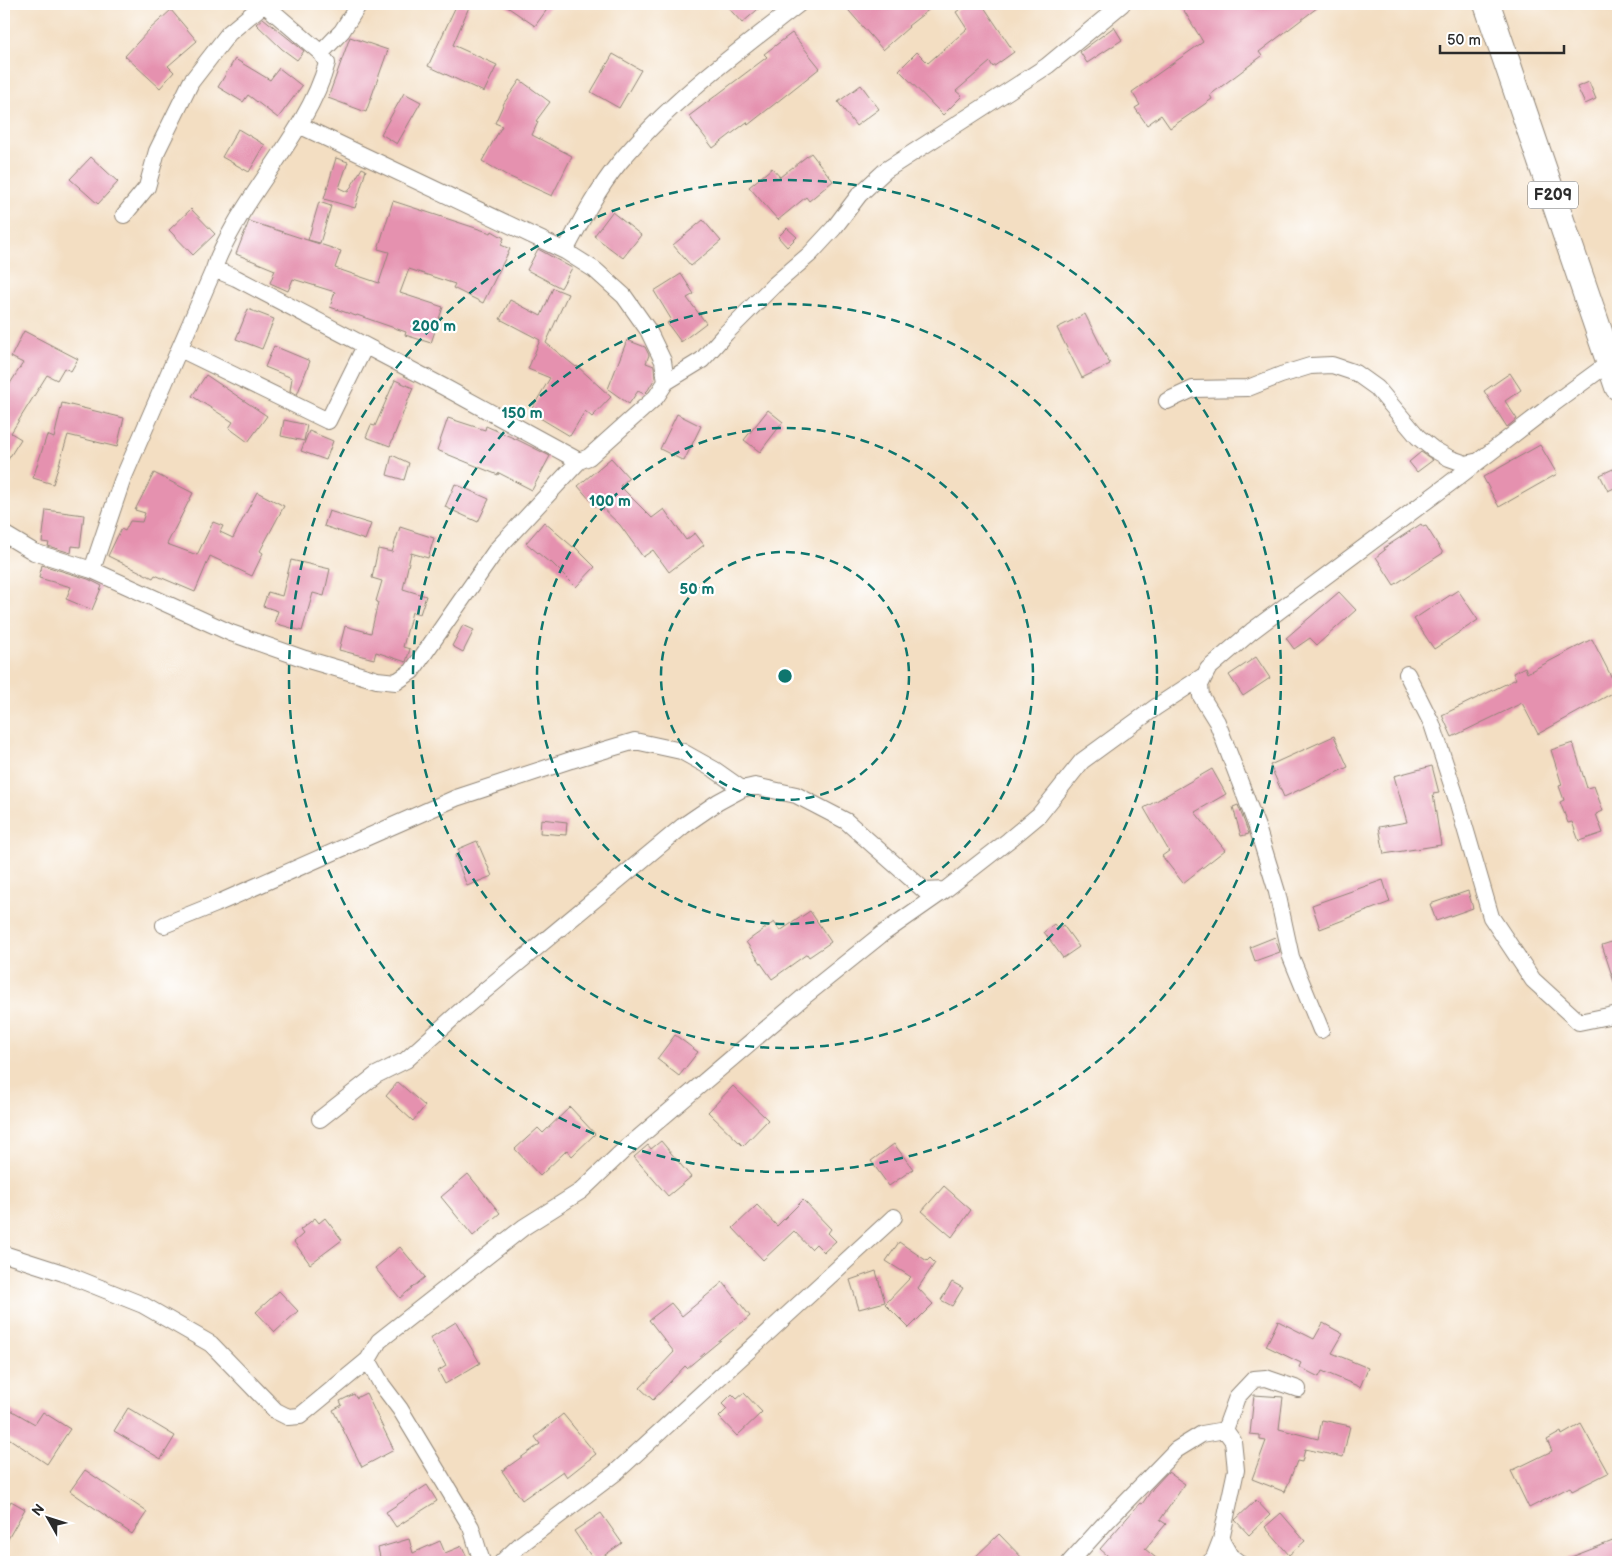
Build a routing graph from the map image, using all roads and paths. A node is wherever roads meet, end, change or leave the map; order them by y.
1 (264, 4) edge
2 (359, 4) edge
3 (799, 4) edge
4 (1122, 4) edge
5 (1487, 4) edge
6 (321, 53) junction
7 (299, 125) junction
8 (124, 215) dead end
9 (565, 251) junction
10 (214, 269) junction
11 (365, 346) junction
12 (180, 349) junction
13 (1614, 361) edge
14 (666, 382) junction
15 (1167, 401) dead end
16 (578, 460) junction
17 (1479, 461) junction
18 (4, 534) edge
19 (92, 570) junction
20 (1407, 674) dead end
21 (1205, 675) junction
22 (742, 789) junction
23 (945, 890) junction
24 (164, 925) dead end
25 (1618, 1014) edge
26 (1321, 1030) dead end
27 (320, 1119) dead end
28 (894, 1217) dead end
29 (4, 1254) edge
30 (368, 1360) junction
31 (1298, 1389) dead end
32 (1225, 1430) junction
33 (1221, 1540) junction
34 (482, 1562) edge
35 (502, 1562) edge
36 (1070, 1562) edge
37 (1210, 1562) edge
38 (1238, 1562) edge

1 - 6 street
1 - 8 street
2 - 6 street
3 - 9 street
4 - 14 street
5 - 13 main road, F209
6 - 7 street
7 - 9 street
7 - 10 street
9 - 14 street
10 - 11 street
10 - 12 street
11 - 12 street
11 - 16 street
12 - 19 street
13 - 17 street
14 - 16 street
15 - 17 street
16 - 19 street
17 - 21 street
18 - 19 street
20 - 25 street
21 - 23 street
21 - 26 street
22 - 23 street
22 - 24 street
22 - 27 street
23 - 30 street
28 - 35 street
29 - 30 street
30 - 34 street
31 - 32 street
32 - 33 street
32 - 36 street
33 - 37 street
33 - 38 street

